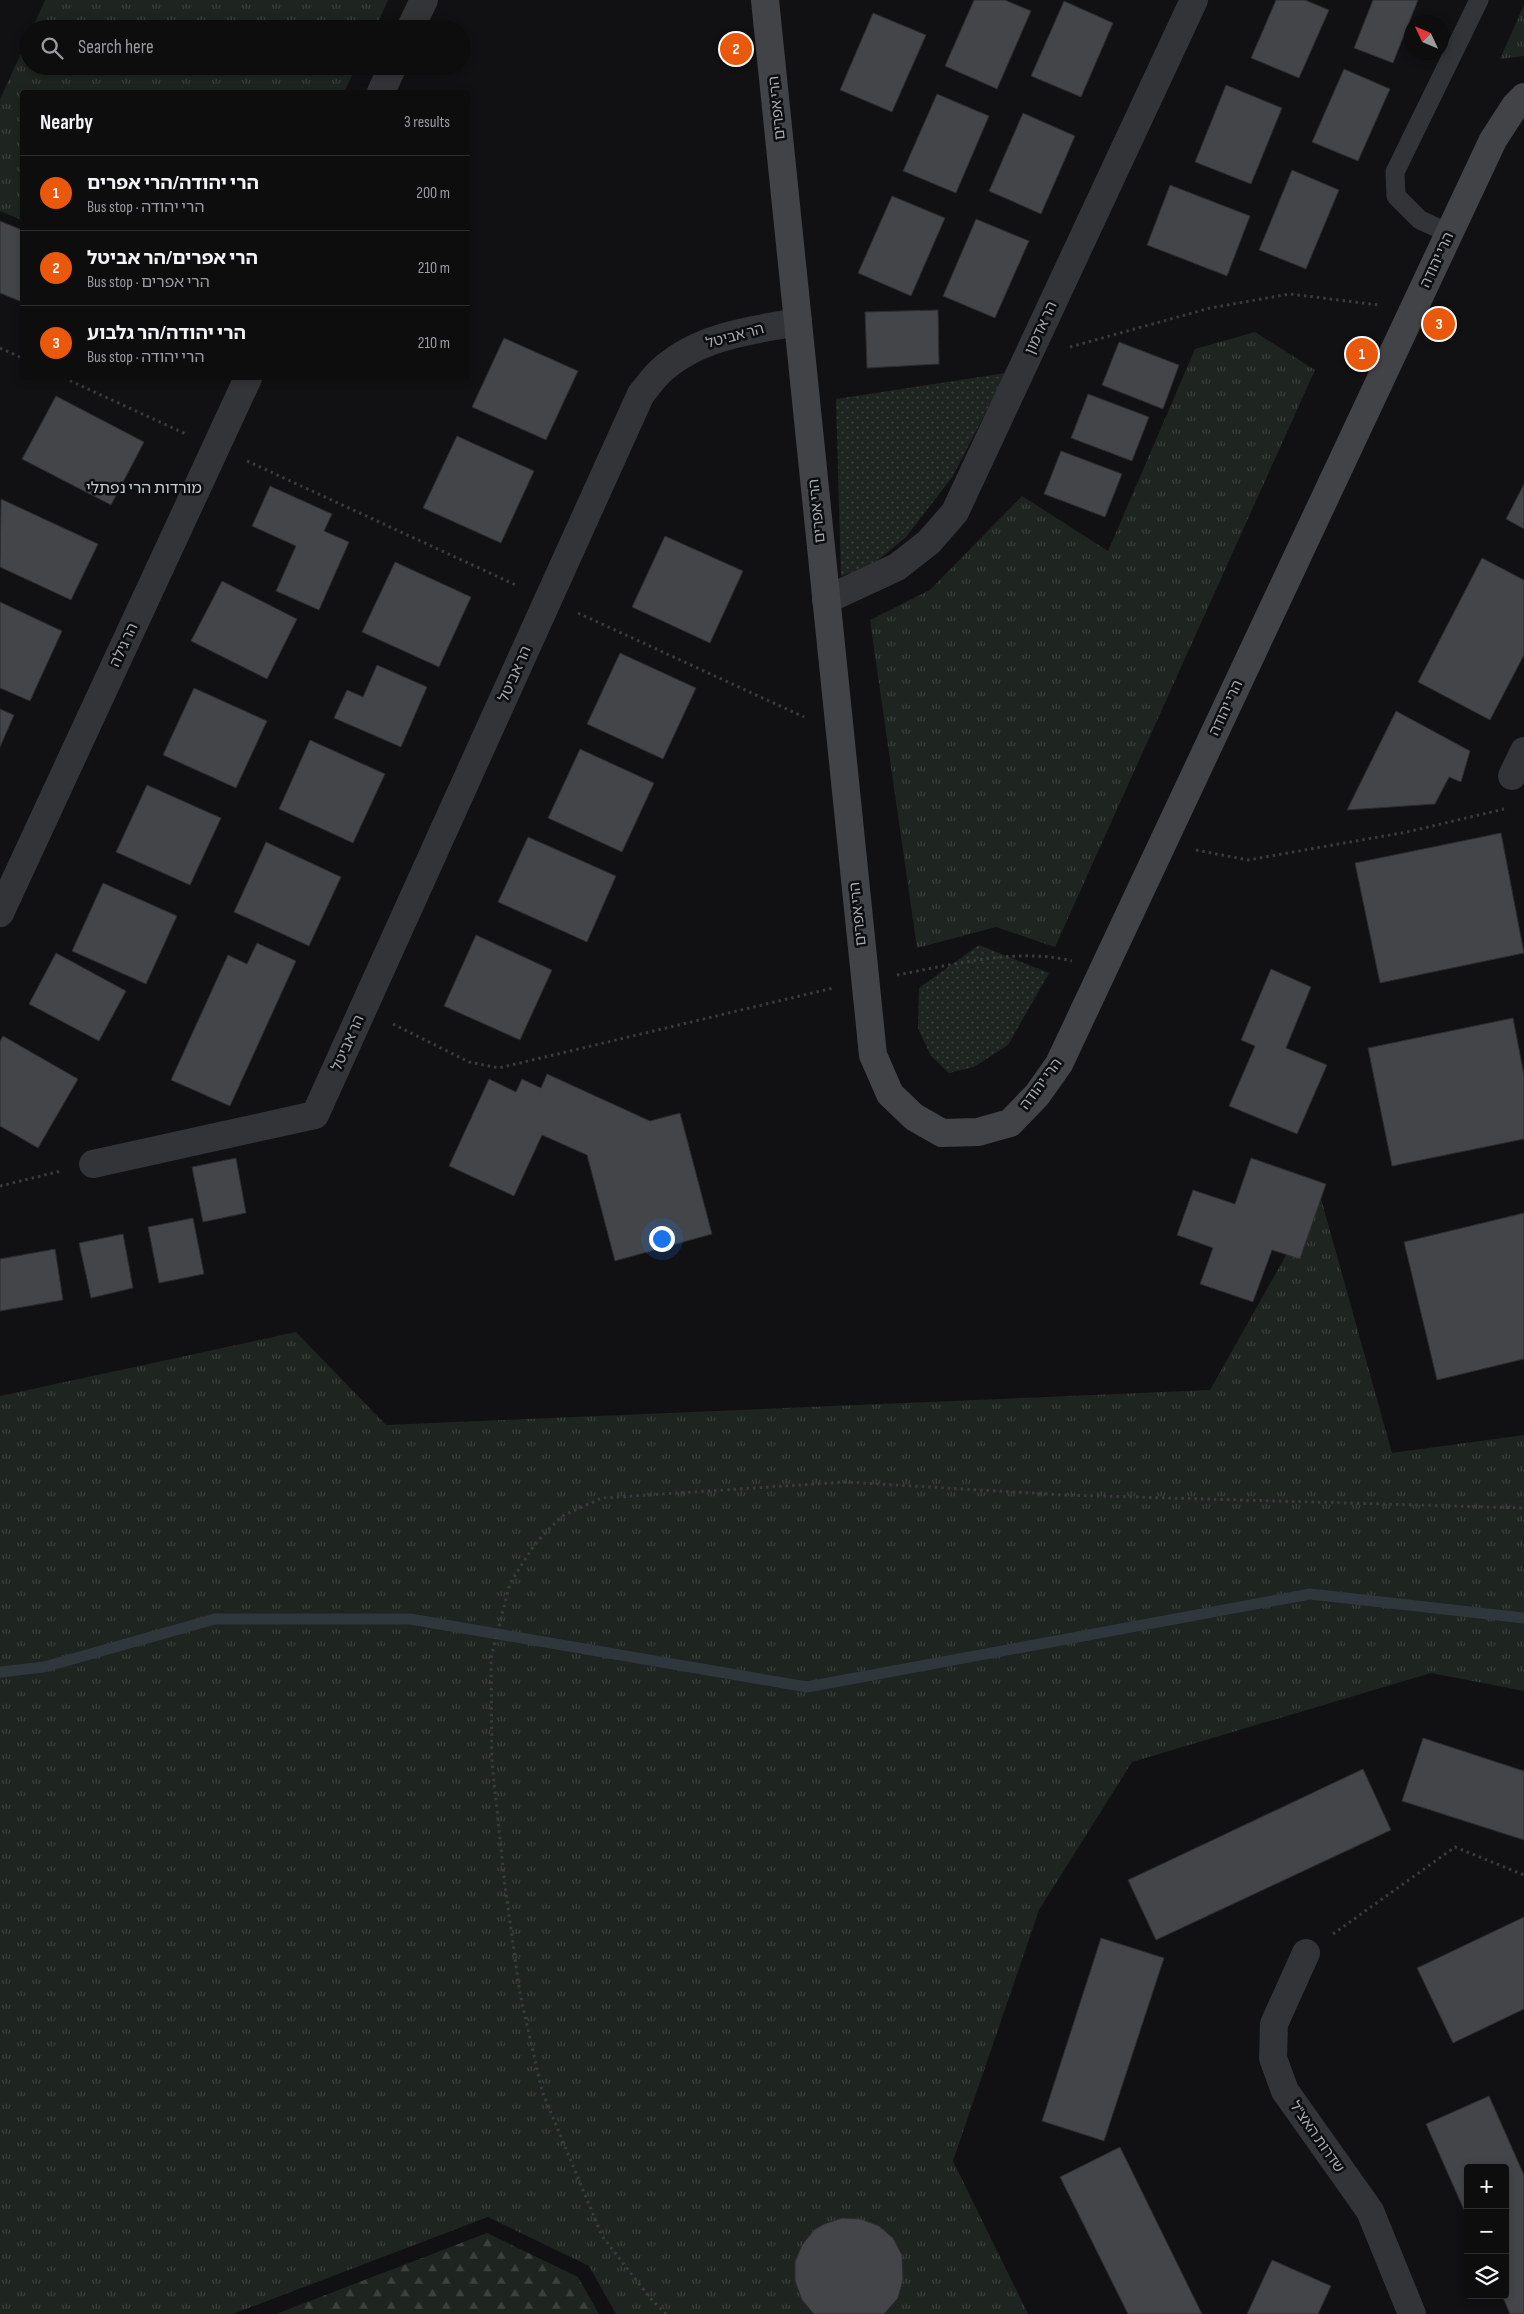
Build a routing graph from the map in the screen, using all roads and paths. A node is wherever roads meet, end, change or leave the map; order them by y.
1 (424, 0) edge
2 (765, 0) edge
3 (1194, 0) edge
4 (1480, 0) edge
5 (414, 20) edge
6 (389, 75) edge
7 (382, 90) edge
8 (1524, 97) edge
9 (1450, 234) junction
10 (1414, 309) junction
11 (798, 322) junction
12 (0, 348) edge
13 (20, 357) edge
14 (1026, 360) junction
15 (68, 380) edge
16 (247, 380) edge
17 (216, 447) junction
18 (549, 600) junction
19 (826, 600) junction
20 (840, 733) junction
21 (1524, 751) edge
22 (1512, 776) dead end
23 (1509, 808) dead end
24 (1162, 844) junction
25 (0, 913) edge
26 (1103, 970) junction
27 (864, 980) junction
28 (364, 1009) junction
29 (868, 1022) joint
30 (93, 1164) joint
31 (0, 1186) edge
32 (1524, 1508) edge
33 (1524, 1875) edge
34 (1306, 1954) joint
35 (666, 2314) edge
36 (1412, 2314) edge

1 - 5 street
2 - 11 street, הרי אפרים
3 - 14 street, הר אדמון
4 - 9 lane
6 - 7 street
8 - 9 street, הרי יהודה
9 - 10 street, הרי יהודה
10 - 14 path
10 - 24 street, הרי יהודה
11 - 18 street, הר אביטל
11 - 19 street, הרי אפרים
12 - 13 path
14 - 19 street, הר אדמון
15 - 17 path
16 - 17 street, הר גילה
17 - 18 path
17 - 25 street, הר גילה
18 - 20 path
18 - 28 street, הר אביטל
19 - 20 street, הרי אפרים
20 - 27 street, הרי אפרים
21 - 22 street
23 - 24 path
24 - 26 street, הרי יהודה
26 - 27 path
26 - 29 street, הרי יהודה
27 - 28 path
27 - 29 street, הרי אפרים
28 - 30 street, הר אביטל
30 - 31 path
32 - 35 path
33 - 34 path
34 - 36 street, שדרות האצ"ל

